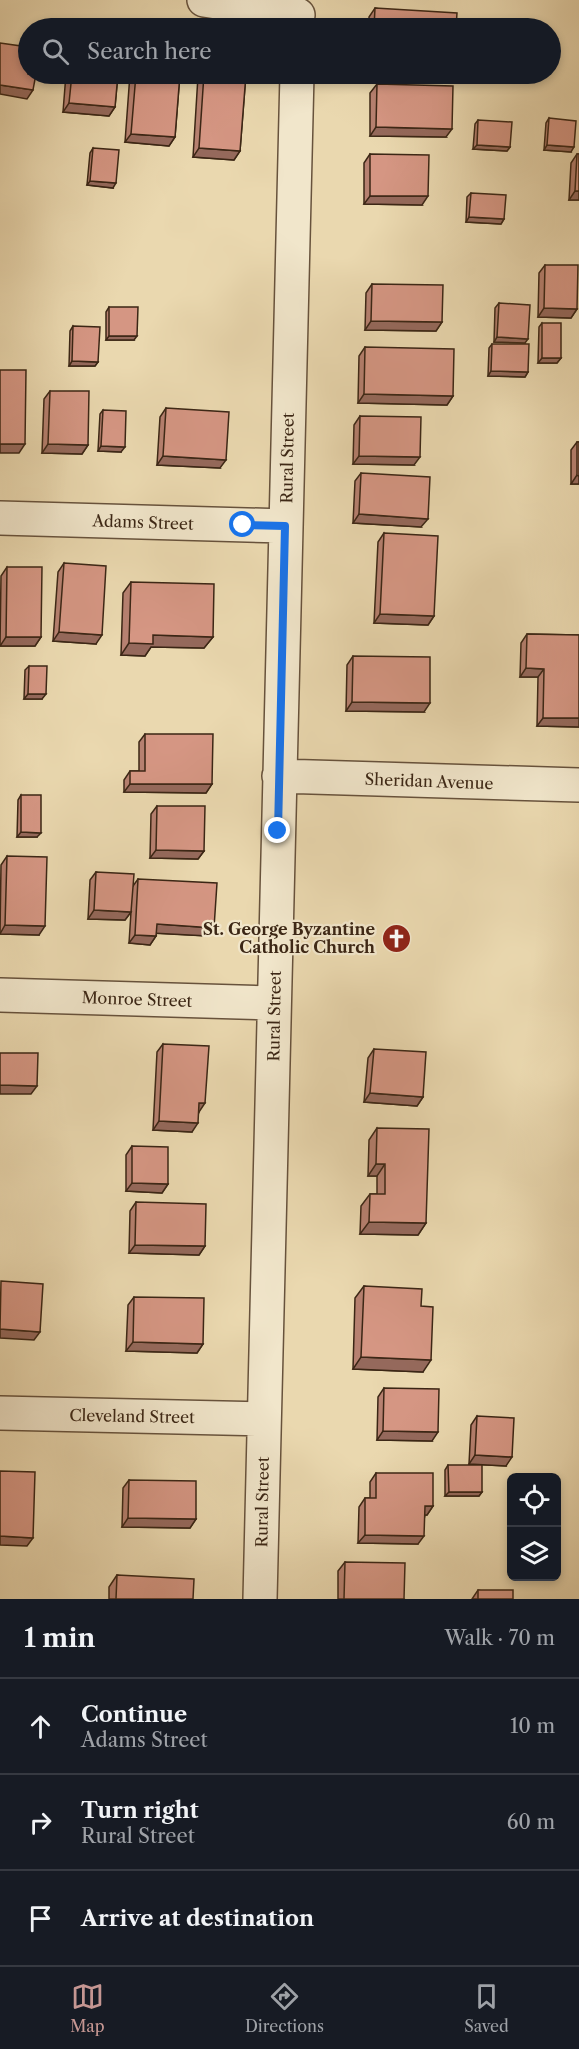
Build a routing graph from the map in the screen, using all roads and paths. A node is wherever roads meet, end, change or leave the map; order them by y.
1 (204, 0) edge
2 (298, 14) edge
3 (297, 84) edge
4 (0, 518) edge
5 (285, 526) junction
6 (279, 776) junction
7 (579, 785) edge
8 (0, 995) edge
9 (274, 1003) junction
10 (0, 1413) edge
11 (264, 1419) junction
12 (260, 1599) edge

1 - 2 street
3 - 5 street, Rural Street
4 - 5 street, Adams Street
5 - 6 street, Rural Street
6 - 7 street, Sheridan Avenue
6 - 9 street, Rural Street
8 - 9 street, Monroe Street
9 - 11 street, Rural Street
10 - 11 street, Cleveland Street
11 - 12 street, Rural Street

